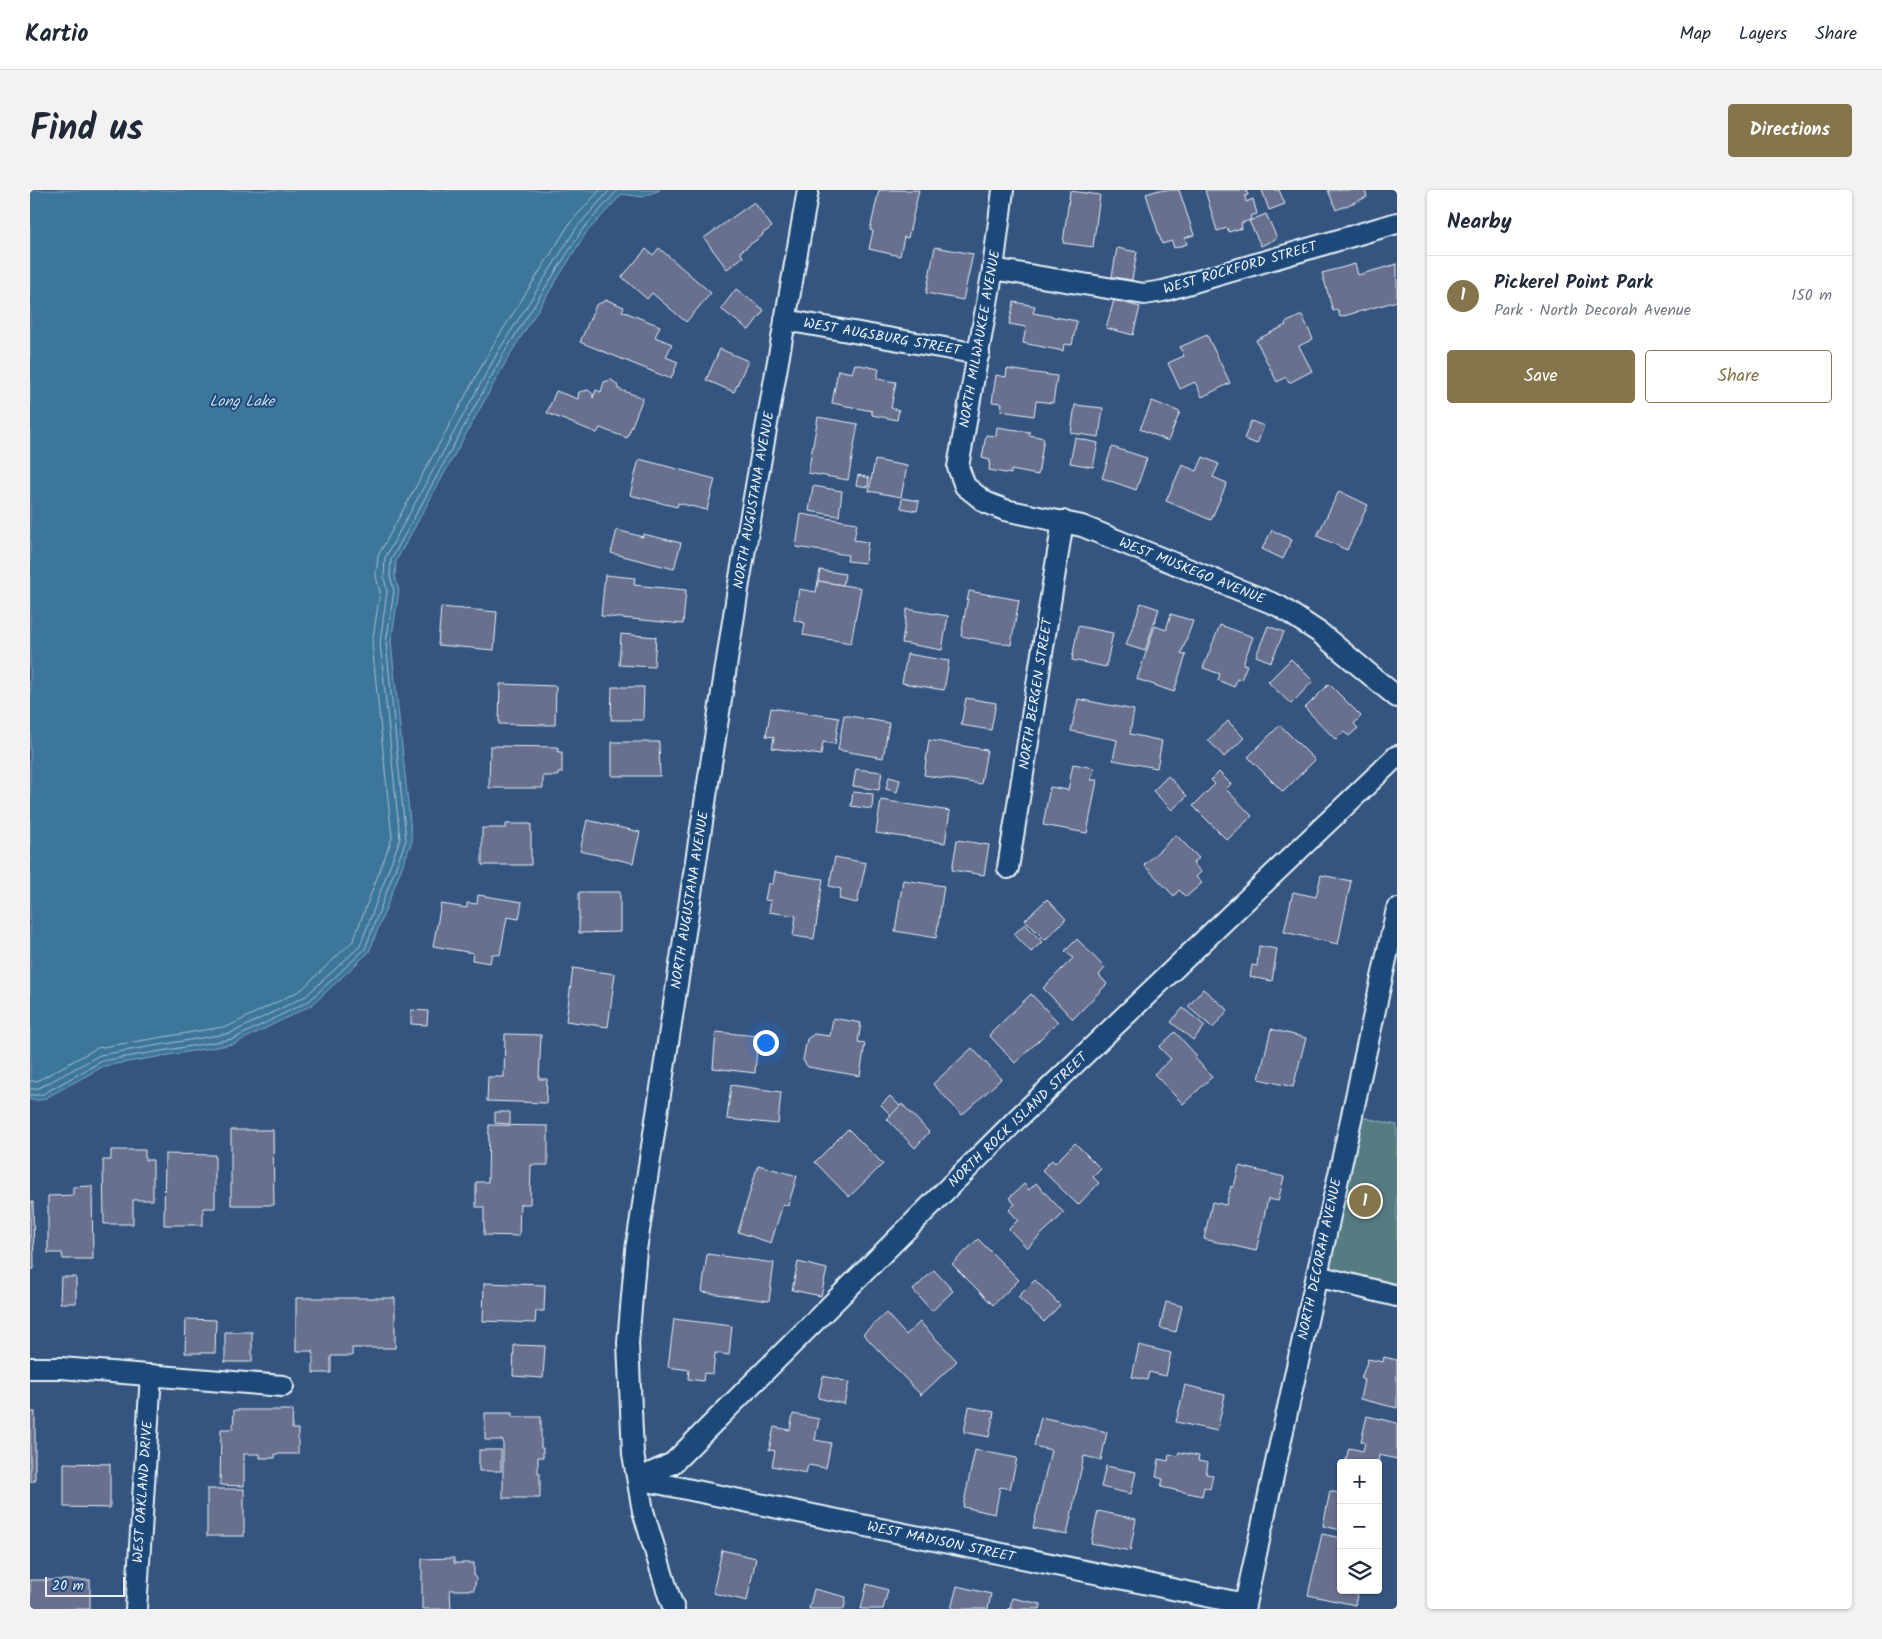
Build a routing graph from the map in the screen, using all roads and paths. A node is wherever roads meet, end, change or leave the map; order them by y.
1 (808, 190) edge
2 (1003, 190) edge
3 (1397, 223) edge
4 (992, 269) junction
5 (785, 320) junction
6 (979, 354) junction
7 (965, 486) joint
8 (1063, 521) junction
9 (1397, 697) edge
10 (1397, 756) edge
11 (1008, 868) dead end
12 (1397, 909) edge
13 (1317, 1276) junction
14 (1397, 1296) edge
15 (30, 1368) edge
16 (151, 1375) junction
17 (283, 1386) dead end
18 (638, 1478) junction
19 (1244, 1607) edge
20 (136, 1609) edge
21 (674, 1609) edge

1 - 5 street, NORTH AUGUSTANA AVENUE
2 - 4 street, NORTH MILWAUKEE AVENUE
3 - 4 street, WEST ROCKFORD STREET
4 - 6 street, NORTH MILWAUKEE AVENUE
5 - 6 street, WEST AUGSBURG STREET
5 - 18 street, NORTH AUGUSTANA AVENUE
6 - 7 street, NORTH MILWAUKEE AVENUE
7 - 8 street, WEST MUSKEGO AVENUE
8 - 9 street, WEST MUSKEGO AVENUE
8 - 11 street, NORTH BERGEN STREET
10 - 18 street, NORTH ROCK ISLAND STREET
12 - 13 street, NORTH DECORAH AVENUE
13 - 14 street
13 - 19 street, NORTH DECORAH AVENUE
15 - 16 street
16 - 17 street
16 - 20 street, WEST OAKLAND DRIVE
18 - 19 street, WEST MADISON STREET
18 - 21 street, NORTH AUGUSTANA AVENUE

